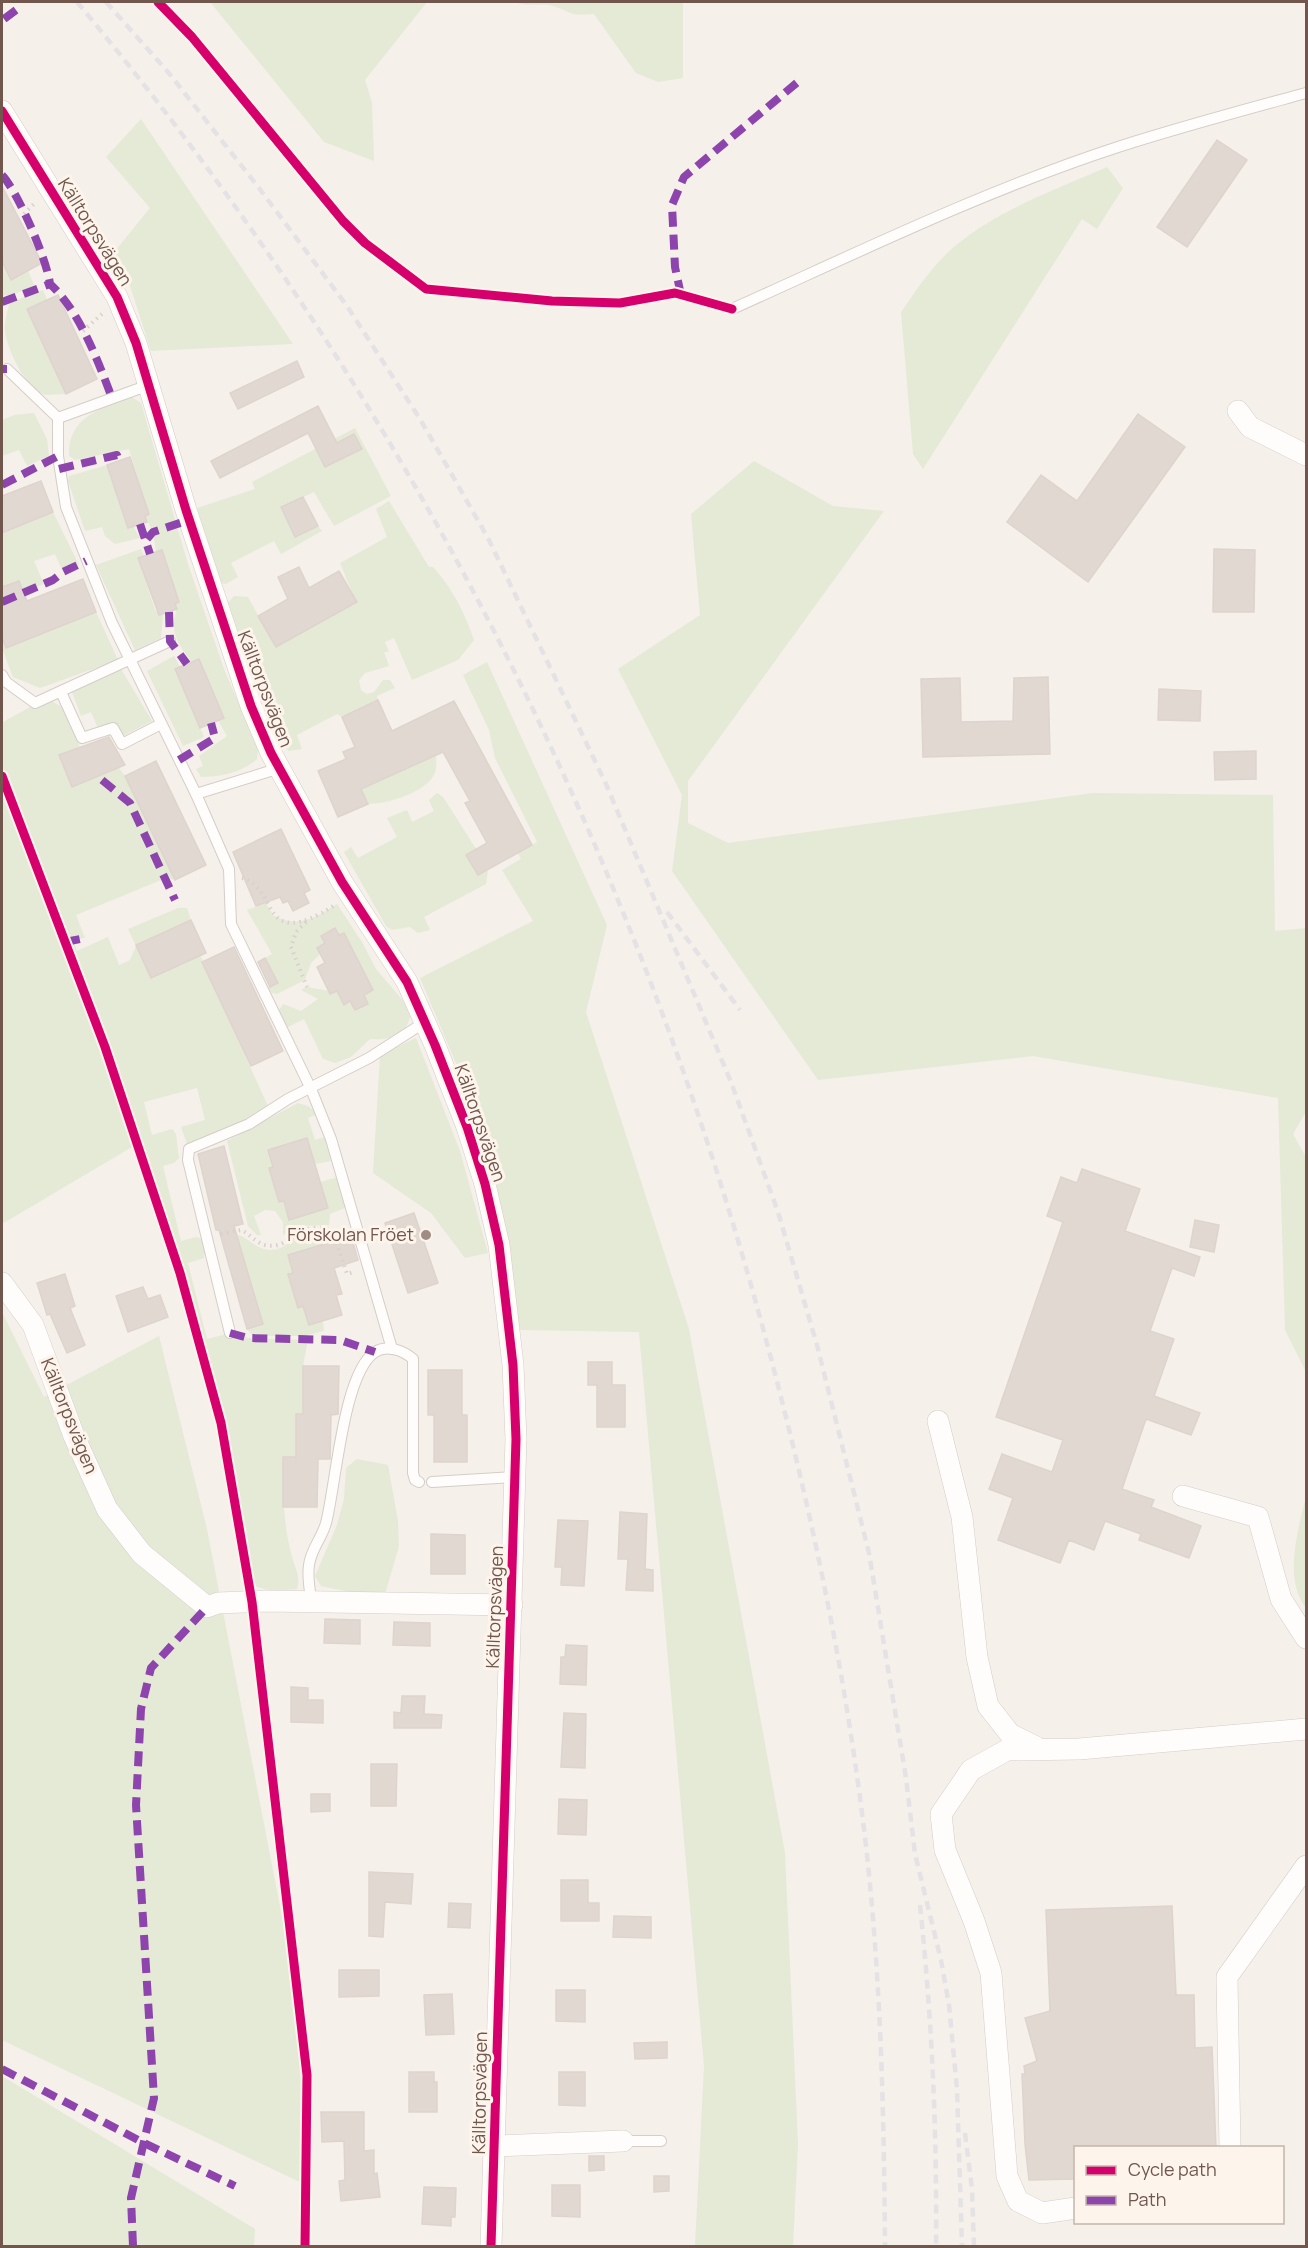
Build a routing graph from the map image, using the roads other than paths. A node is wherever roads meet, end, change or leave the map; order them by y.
1 (1306, 93) edge
2 (2, 111) edge
3 (732, 309) dead end
4 (7, 369) dead end
5 (149, 385) junction
6 (1238, 411) dead end
7 (58, 418) junction
8 (1306, 455) edge
9 (170, 641) dead end
10 (129, 660) junction
11 (2, 675) edge
12 (61, 692) junction
13 (161, 724) junction
14 (280, 768) junction
15 (196, 794) junction
16 (425, 1022) junction
17 (311, 1089) junction
18 (2, 1283) edge
19 (230, 1333) dead end
20 (392, 1349) junction
21 (938, 1421) dead end
22 (515, 1477) junction
23 (419, 1482) dead end
24 (432, 1482) dead end
25 (1183, 1496) dead end
26 (311, 1601) junction
27 (512, 1605) junction
28 (1306, 1638) edge
29 (1306, 1729) edge
30 (1036, 1747) junction
31 (1306, 1866) edge
32 (623, 2141) joint
33 (661, 2141) dead end
34 (496, 2146) junction
35 (1230, 2146) edge
36 (1074, 2208) edge
37 (491, 2247) edge

1 - 3 lane
2 - 5 street, Källtorpsvägen
4 - 7 lane
5 - 7 lane
5 - 14 street, Källtorpsvägen
6 - 8 street
7 - 10 lane
9 - 10 lane
10 - 12 lane
10 - 13 lane
11 - 12 lane
12 - 13 lane
13 - 15 lane
14 - 15 lane
14 - 16 street, Källtorpsvägen
15 - 17 lane
16 - 17 lane
16 - 22 street, Källtorpsvägen
17 - 19 lane
17 - 20 lane
18 - 26 street, Källtorpsvägen
20 - 23 lane
20 - 26 lane
21 - 30 street
22 - 24 lane
22 - 27 street, Källtorpsvägen
25 - 28 street
26 - 27 street, Källtorpsvägen
27 - 34 street, Källtorpsvägen
29 - 30 street
30 - 36 street
31 - 35 street
32 - 33 lane, Källtorpsvägen
32 - 34 street, Källtorpsvägen
34 - 37 street, Källtorpsvägen

